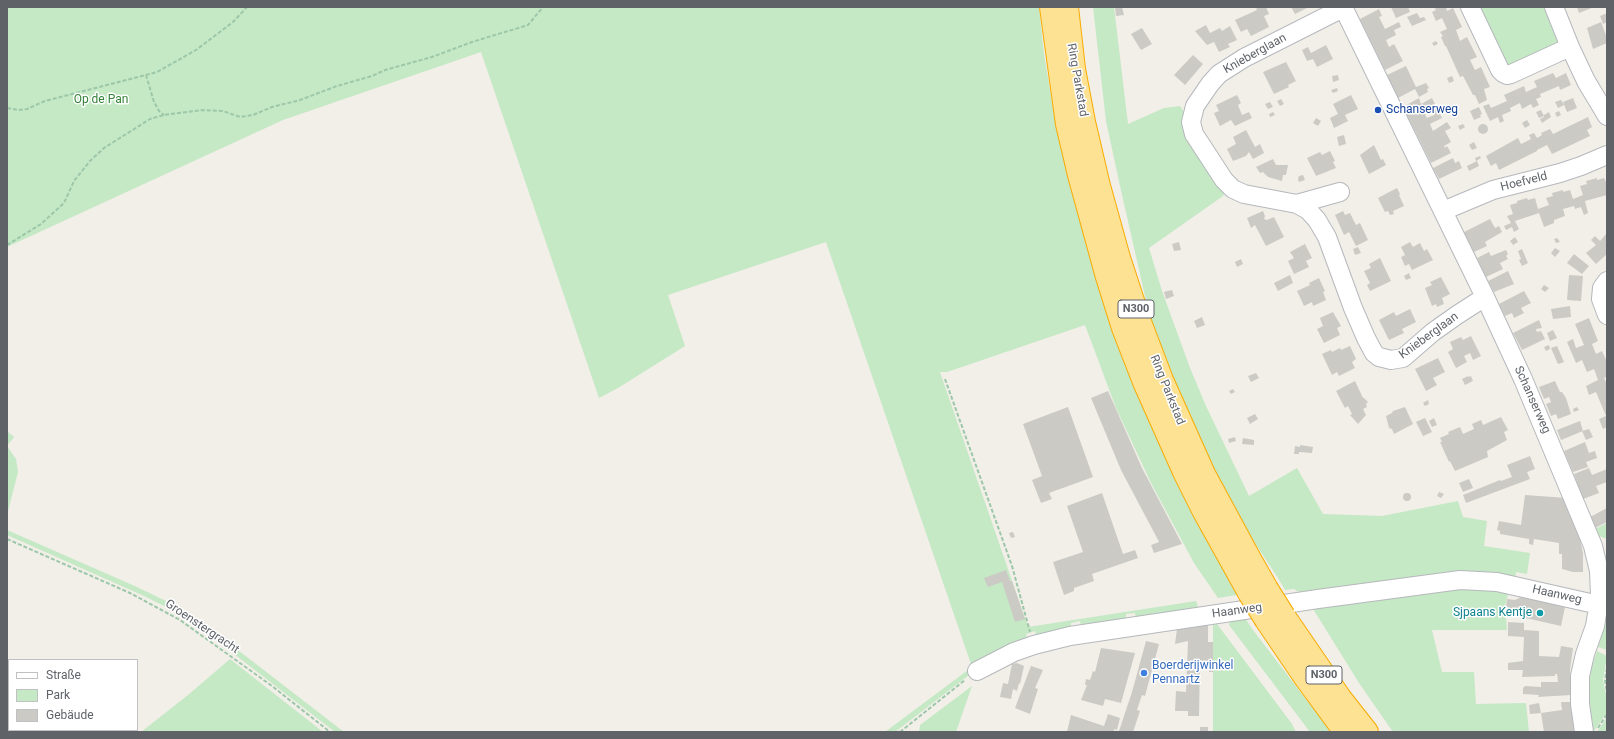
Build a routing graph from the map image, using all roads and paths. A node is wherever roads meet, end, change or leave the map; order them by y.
1 (247, 7) edge
2 (543, 7) edge
3 (1051, 7) edge
4 (1067, 7) edge
5 (1343, 7) edge
6 (1470, 7) edge
7 (1554, 7) edge
8 (1570, 47) junction
9 (146, 75) junction
10 (7, 108) edge
11 (164, 115) junction
12 (1607, 116) edge
13 (1607, 154) edge
14 (1340, 192) dead end
15 (1297, 204) junction
16 (1443, 211) junction
17 (7, 245) edge
18 (1607, 281) edge
19 (1485, 297) junction
20 (1607, 315) edge
21 (945, 379) dead end
22 (7, 539) edge
23 (1602, 558) edge
24 (1258, 591) junction
25 (1599, 605) junction
26 (1275, 618) junction
27 (1034, 645) junction
28 (1607, 668) edge
29 (977, 671) joint
30 (1607, 693) edge
31 (1607, 714) edge
32 (330, 732) edge
33 (900, 732) edge
34 (1345, 732) edge
35 (1367, 732) edge
36 (1584, 732) edge
37 (1596, 732) edge

1 - 9 path
2 - 11 path
3 - 24 highway, Ring Parkstad / N300
4 - 24 highway, Ring Parkstad / N300
5 - 15 street, Knieberglaan
5 - 16 street, Schanserweg
6 - 8 street
7 - 8 street
8 - 12 street
9 - 10 path
9 - 11 path
11 - 17 path
13 - 16 street, Hoefveld
14 - 15 street, Knieberglaan
15 - 19 street, Knieberglaan
16 - 19 street, Schanserweg
18 - 20 street
19 - 23 street, Schanserweg
21 - 27 path
22 - 32 path, Groenstergracht
23 - 25 street, Schanserweg
24 - 26 highway, Ring Parkstad / N300, bridge
25 - 27 street, Haanweg
25 - 36 street, Schanserweg
26 - 34 highway, Ring Parkstad / N300
26 - 35 highway, Ring Parkstad / N300
27 - 29 street, Haanweg
28 - 30 path
29 - 33 path
31 - 37 path

